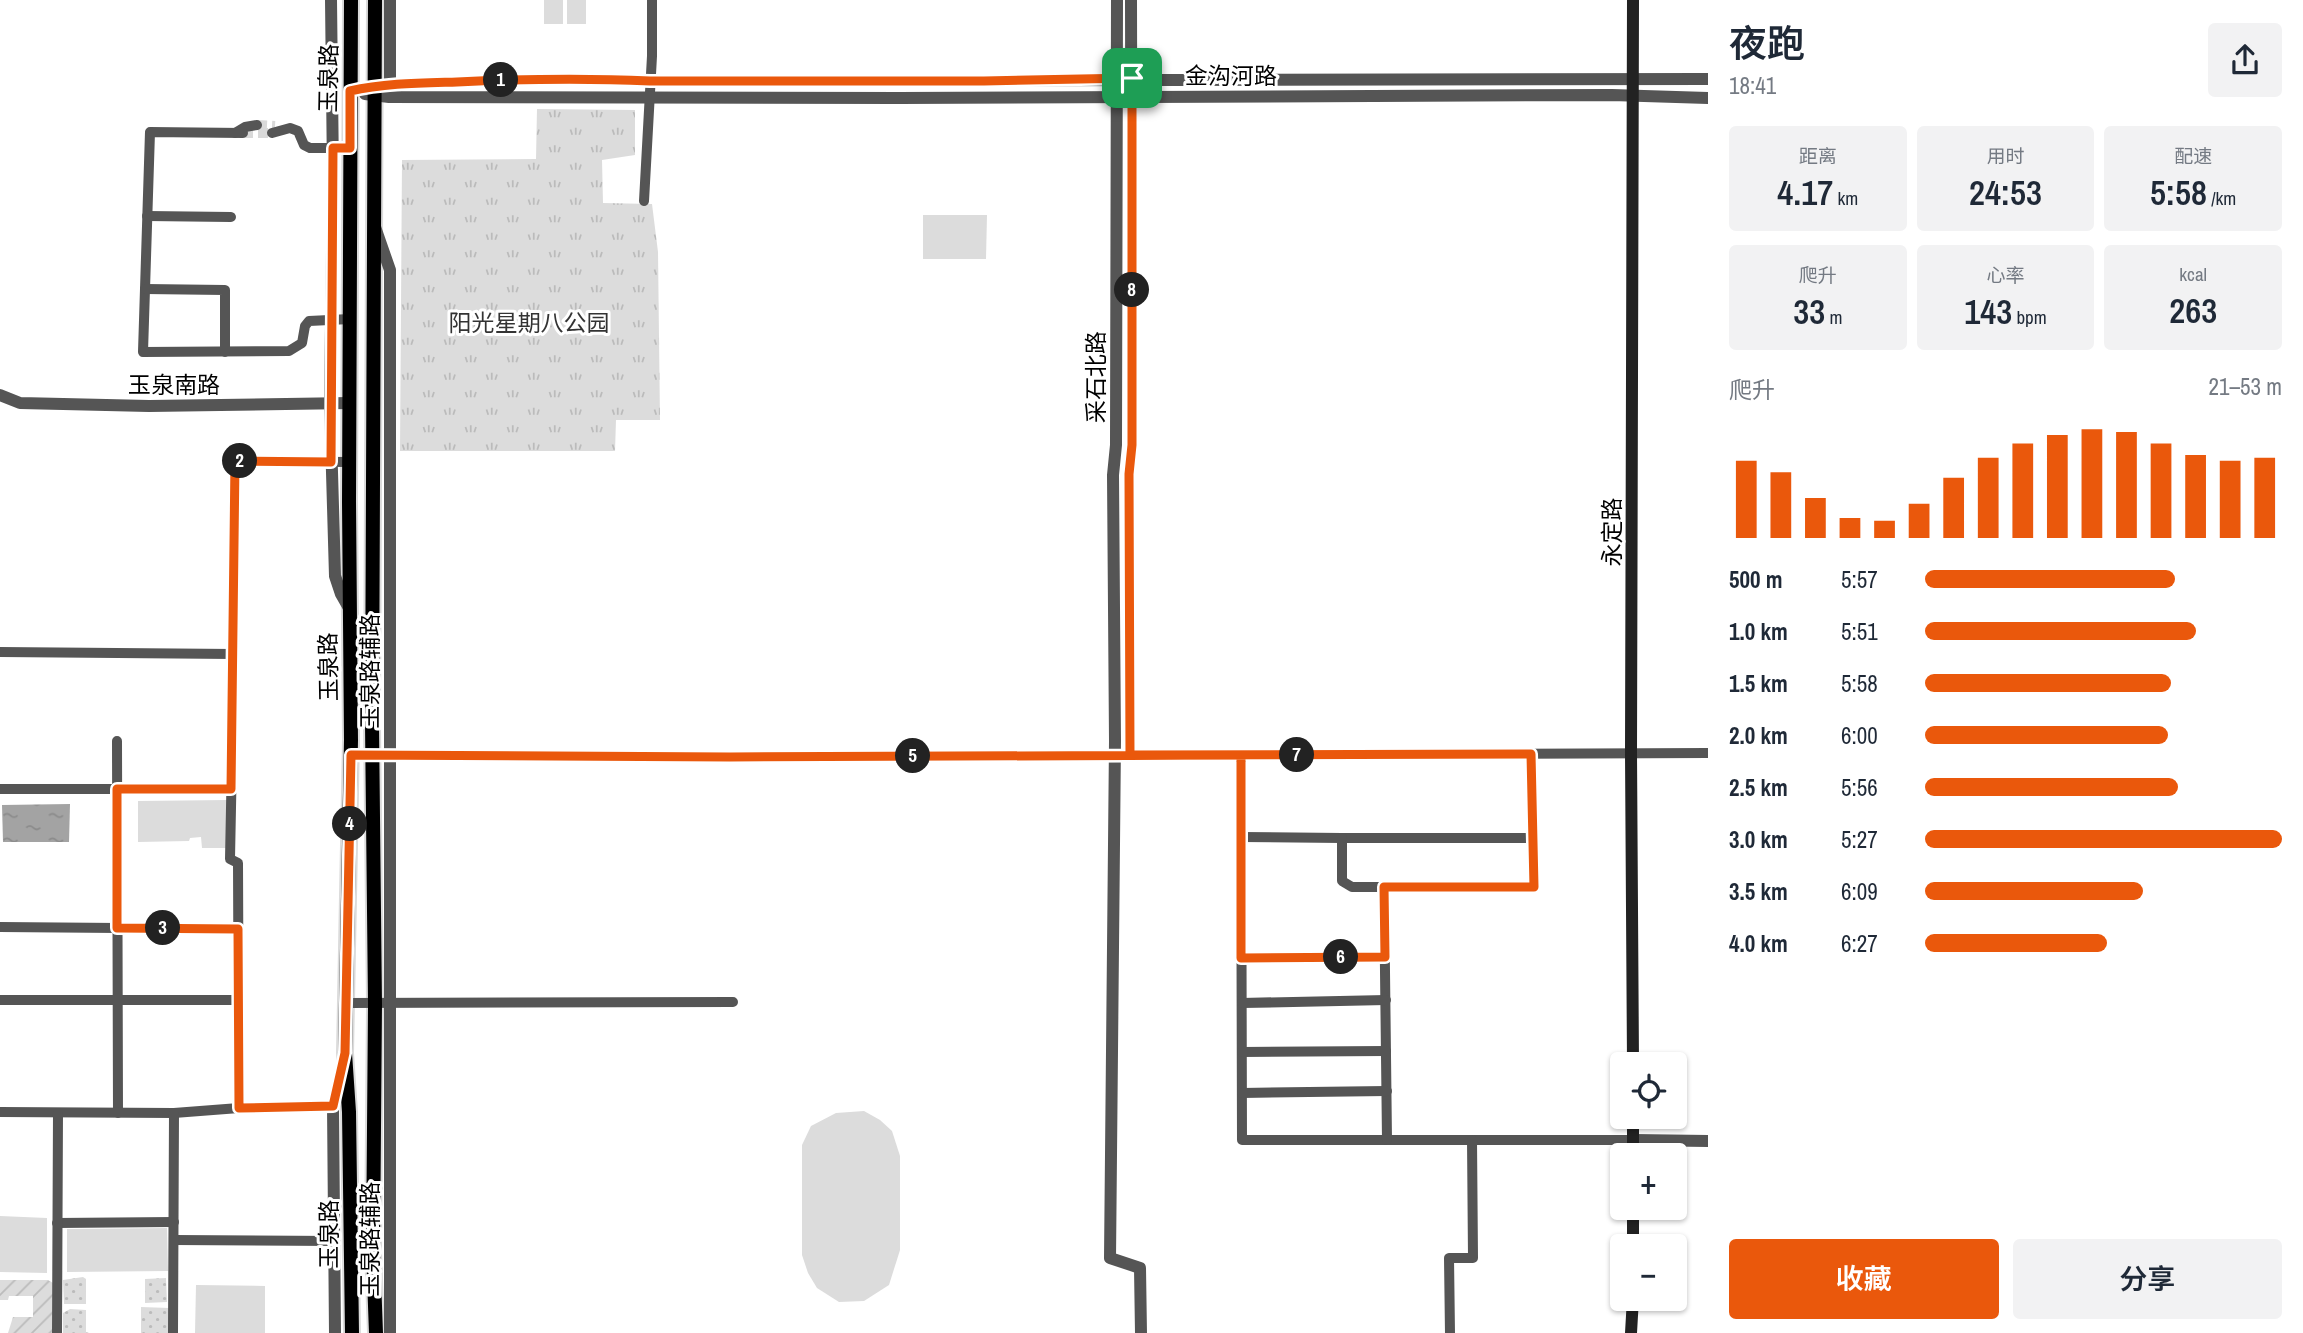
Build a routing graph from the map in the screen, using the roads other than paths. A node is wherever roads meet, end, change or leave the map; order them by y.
1 (331, 0) edge
2 (351, 0) edge
3 (375, 0) edge
4 (390, 0) edge
5 (652, 0) edge
6 (1117, 0) edge
7 (1131, 0) edge
8 (1633, 0) edge
9 (351, 27) junction
10 (375, 35) junction
11 (1132, 78) junction
12 (1633, 78) junction
13 (1118, 79) junction
14 (1708, 79) edge
15 (650, 81) junction
16 (380, 89) junction
17 (350, 91) junction
18 (1118, 97) junction
19 (1133, 97) junction
20 (1633, 97) junction
21 (1708, 98) edge
22 (650, 99) junction
23 (350, 113) junction
24 (257, 125) tunnel mouth
25 (374, 127) junction
26 (277, 129) tunnel mouth
27 (333, 148) junction
28 (350, 148) junction
29 (644, 201) dead end
30 (147, 216) junction
31 (231, 217) dead end
32 (373, 223) junction
33 (145, 289) junction
34 (331, 319) junction
35 (350, 319) junction
36 (225, 352) junction
37 (0, 395) edge
38 (330, 403) junction
39 (350, 403) junction
40 (331, 462) junction
41 (349, 463) junction
42 (349, 608) junction
43 (0, 652) edge
44 (234, 654) junction
45 (351, 724) junction
46 (372, 724) junction
47 (117, 741) dead end
48 (1631, 753) junction
49 (1708, 753) edge
50 (372, 754) junction
51 (1531, 754) junction
52 (351, 755) junction
53 (390, 755) junction
54 (1114, 755) junction
55 (1130, 755) junction
56 (1241, 755) junction
57 (0, 789) edge
58 (117, 789) junction
59 (231, 789) junction
60 (1241, 837) junction
61 (1342, 838) junction
62 (1533, 838) junction
63 (1384, 887) junction
64 (0, 927) edge
65 (117, 928) junction
66 (238, 929) junction
67 (1385, 957) junction
68 (1241, 958) junction
69 (0, 1000) edge
70 (118, 1000) junction
71 (238, 1000) junction
72 (1386, 1000) junction
73 (733, 1002) dead end
74 (346, 1003) junction
75 (1242, 1003) junction
76 (382, 1004) junction
77 (1386, 1051) junction
78 (1242, 1052) junction
79 (1633, 1052) edge
80 (345, 1053) junction
81 (1387, 1091) junction
82 (1242, 1093) junction
83 (333, 1106) junction
84 (239, 1108) junction
85 (0, 1112) edge
86 (58, 1113) junction
87 (118, 1114) junction
88 (174, 1114) junction
89 (1633, 1129) edge
90 (1387, 1140) junction
91 (1472, 1140) junction
92 (1633, 1140) junction
93 (1708, 1141) edge
94 (174, 1222) junction
95 (57, 1223) junction
96 (174, 1240) junction
97 (334, 1241) junction
98 (334, 1260) junction
99 (351, 1301) junction
100 (1632, 1311) edge
101 (57, 1333) edge
102 (173, 1333) edge
103 (334, 1333) edge
104 (352, 1333) edge
105 (376, 1333) edge
106 (390, 1333) edge
107 (1141, 1333) edge
108 (1450, 1333) edge
109 (1631, 1333) edge

1 - 27 street
2 - 9 main road, 玉泉路
3 - 10 main road, 玉泉路
4 - 16 street
5 - 15 street
6 - 13 street, 采石北路
7 - 11 street, 采石北路
8 - 12 main road, 永定路
9 - 10 main road
9 - 17 main road, 玉泉路
10 - 16 main road, 玉泉路
11 - 12 street, 金沟河路
11 - 13 street, 金沟河路
11 - 19 street, 采石北路
12 - 14 street, 金沟河路
12 - 20 main road, 永定路
13 - 15 street, 金沟河路
13 - 18 street, 采石北路
15 - 16 street, 金沟河路
15 - 22 street
16 - 17 street, 金沟河路
16 - 22 street, 金沟河路
16 - 25 main road, 玉泉路
17 - 23 main road, 玉泉路
18 - 19 street, 金沟河路
18 - 22 street, 金沟河路
18 - 54 street, 采石北路
19 - 20 street, 金沟河路
19 - 55 street, 采石北路
20 - 21 street, 金沟河路
20 - 48 main road, 永定路
22 - 29 street
23 - 25 main road
23 - 28 main road, 玉泉路
24 - 30 street
25 - 32 main road, 玉泉路
26 - 27 street
27 - 28 street
27 - 34 street
28 - 35 main road, 玉泉路
30 - 31 street
30 - 33 street
32 - 46 main road, 玉泉路
32 - 53 street, 玉泉路辅路
33 - 36 street
33 - 36 street
34 - 35 street
34 - 36 street
34 - 38 street
35 - 39 main road, 玉泉路
37 - 38 street, 玉泉南路
38 - 39 street, 玉泉南路
38 - 40 street
39 - 41 main road, 玉泉路
40 - 41 street
40 - 42 street
40 - 44 street
41 - 42 main road, 玉泉路
42 - 45 main road, 玉泉路
43 - 44 street
44 - 59 street
45 - 46 main road
45 - 52 main road, 玉泉路
46 - 50 main road, 玉泉路
47 - 58 street
48 - 49 street
48 - 51 street
48 - 79 main road, 永定路
50 - 52 street
50 - 53 street
50 - 76 main road, 玉泉路
51 - 56 street
51 - 62 street
52 - 74 main road, 玉泉路
53 - 54 street
53 - 76 street, 玉泉路辅路
54 - 55 street
54 - 107 street, 采石北路
55 - 56 street
56 - 60 street
57 - 58 street
58 - 59 street
58 - 65 street
59 - 66 street
60 - 61 street
60 - 68 street
61 - 62 street
61 - 63 street
62 - 63 street
63 - 67 street
64 - 65 street
65 - 66 street
65 - 70 street
66 - 71 street
67 - 68 street
67 - 72 street
68 - 75 street
69 - 70 street
70 - 71 street
70 - 87 street
71 - 84 street
72 - 75 street
72 - 77 street
73 - 76 street
74 - 76 street
74 - 80 main road, 玉泉路
75 - 78 street
76 - 105 main road, 玉泉路
76 - 106 street, 玉泉路辅路
77 - 78 street
77 - 81 street
78 - 82 street
80 - 83 street
80 - 99 main road, 玉泉路
81 - 82 street
81 - 90 street
82 - 90 street
83 - 84 street
83 - 97 street
84 - 88 street
85 - 86 street
86 - 87 street
86 - 95 street
87 - 88 street
88 - 94 street
89 - 92 main road
90 - 91 street
91 - 92 street
91 - 108 street
92 - 93 street
94 - 95 street
94 - 96 street
95 - 101 street
96 - 97 street
96 - 102 street
97 - 98 street
98 - 99 street
98 - 103 street
99 - 104 main road, 玉泉路
100 - 109 main road

